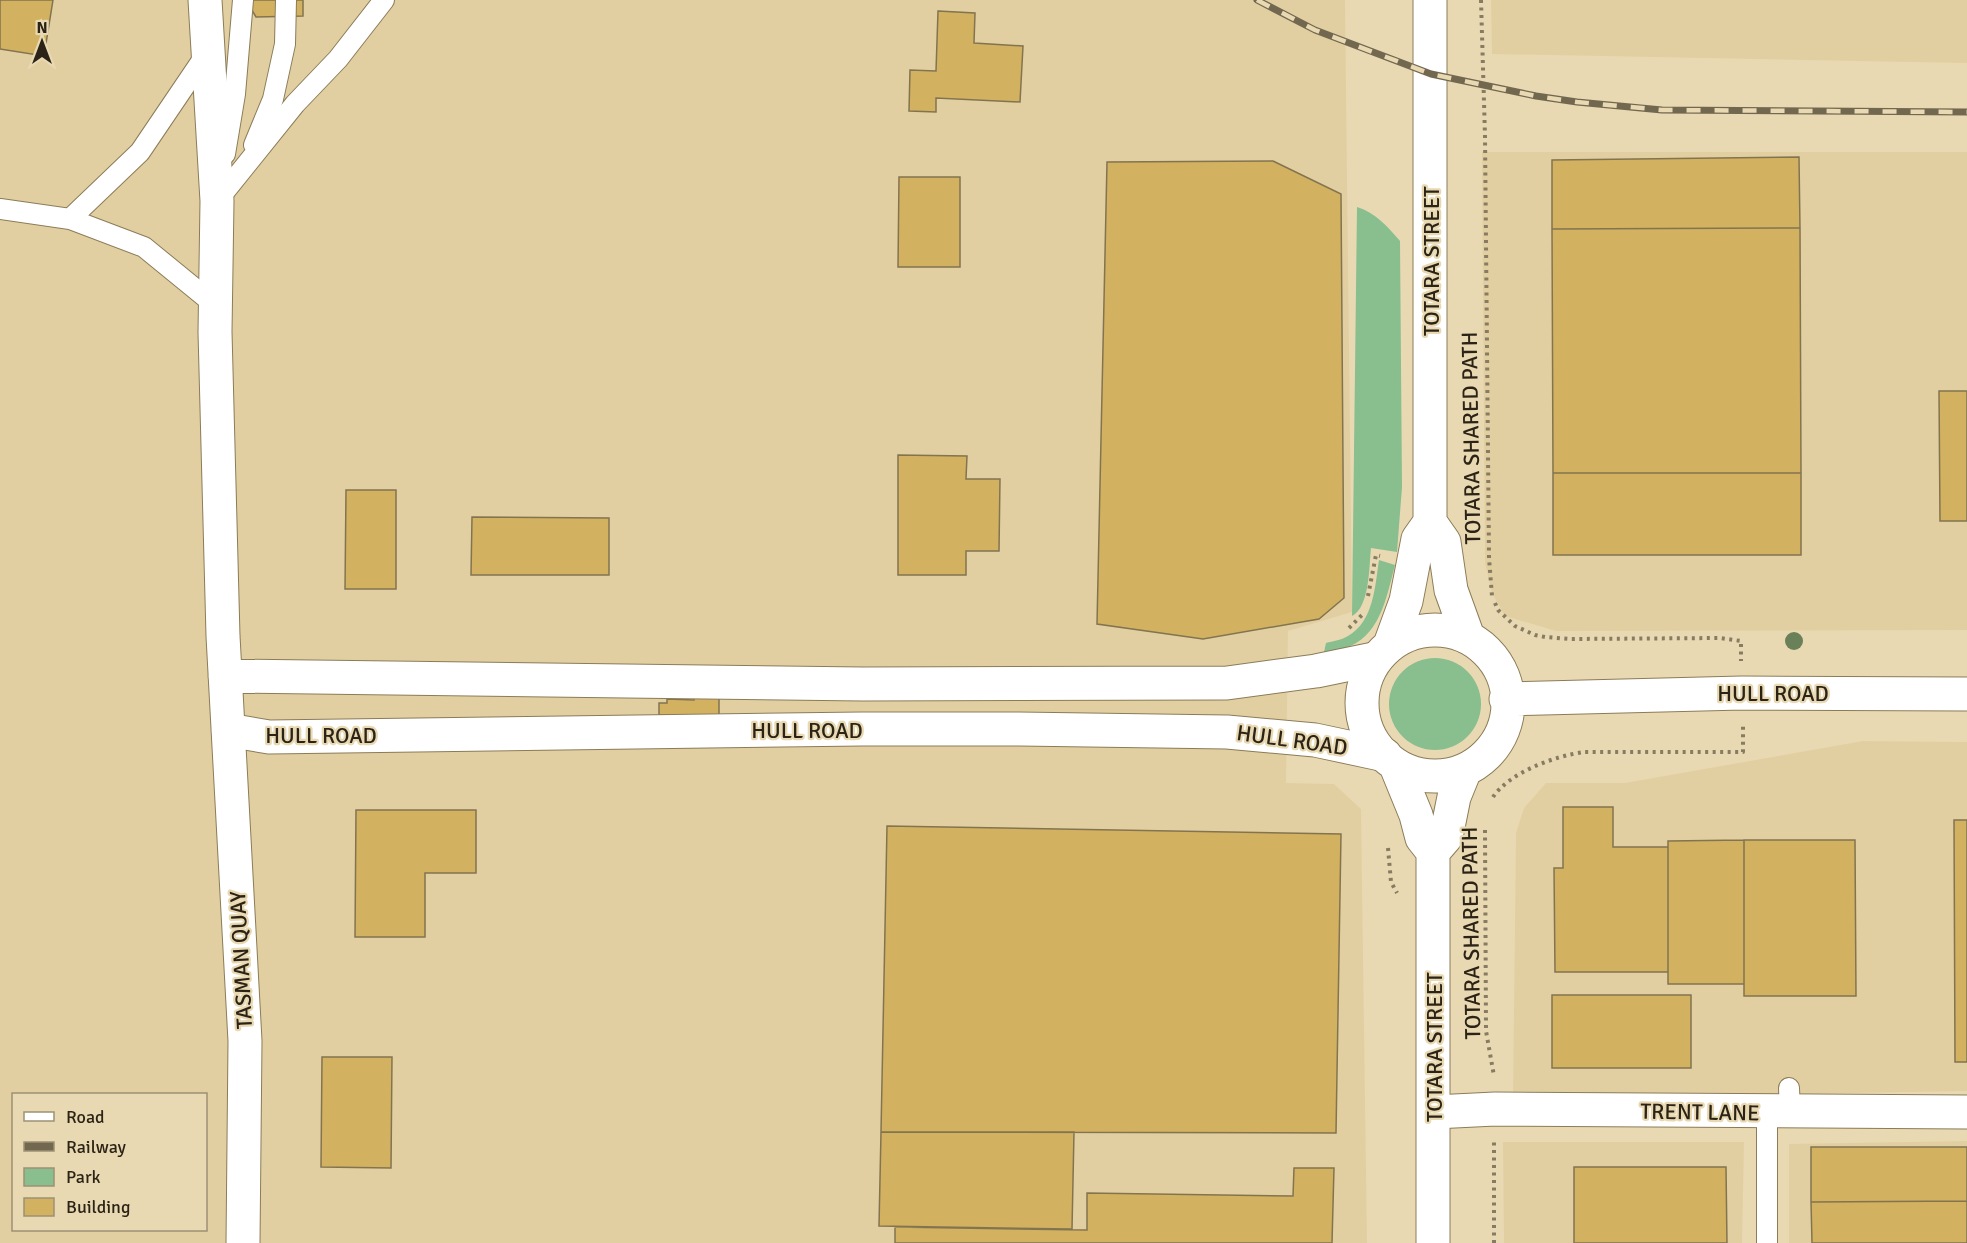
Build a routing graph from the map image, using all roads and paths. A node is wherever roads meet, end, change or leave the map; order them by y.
1 (205, 0) edge
2 (243, 0) edge
3 (286, 0) edge
4 (384, 0) edge
5 (1430, 0) edge
6 (1481, 0) edge
7 (208, 52) junction
8 (246, 164) junction
9 (217, 201) junction
10 (0, 209) edge
11 (70, 219) junction
12 (215, 305) junction
13 (1430, 522) junction
14 (1386, 557) dead end
15 (1368, 598) dead end
16 (1366, 606) dead end
17 (1346, 630) dead end
18 (1468, 637) junction
19 (1382, 651) junction
20 (1741, 653) dead end
21 (225, 676) junction
22 (1967, 694) edge
23 (1506, 699) junction
24 (228, 730) junction
25 (1743, 733) dead end
26 (1391, 761) junction
27 (1465, 770) junction
28 (1492, 798) dead end
29 (1485, 826) dead end
30 (1387, 845) dead end
31 (1433, 852) junction
32 (1403, 901) dead end
33 (1782, 1104) junction
34 (1495, 1109) junction
35 (1434, 1112) junction
36 (1967, 1112) edge
37 (243, 1243) edge
38 (1433, 1243) edge
39 (1494, 1243) edge
40 (1767, 1243) edge

1 - 7 street, TASMAN QUAY
2 - 9 lane
3 - 8 lane
4 - 8 lane
5 - 13 street, TOTARA STREET
6 - 20 path, TOTARA SHARED PATH
7 - 9 street, TASMAN QUAY
7 - 11 lane
8 - 9 lane
9 - 12 street, TASMAN QUAY
10 - 11 lane
11 - 12 lane
12 - 21 street, TASMAN QUAY
13 - 18 street
13 - 19 street, TOTARA STREET
14 - 15 path
16 - 17 path
18 - 19 street
18 - 23 street
19 - 21 street, HULL ROAD
19 - 26 street
21 - 24 street, TASMAN QUAY
22 - 23 street, HULL ROAD
23 - 27 street
24 - 26 street, HULL ROAD
24 - 37 street, TASMAN QUAY
25 - 28 path, TOTARA SHARED PATH
26 - 27 street
26 - 31 street, TOTARA STREET
27 - 31 street
29 - 34 path, TOTARA SHARED PATH
30 - 32 path
31 - 35 street, TOTARA STREET
33 - 34 street, TRENT LANE
33 - 36 street, TRENT LANE
33 - 40 lane
34 - 35 street, TRENT LANE
34 - 39 path, TOTARA SHARED PATH
35 - 38 street, TOTARA STREET

